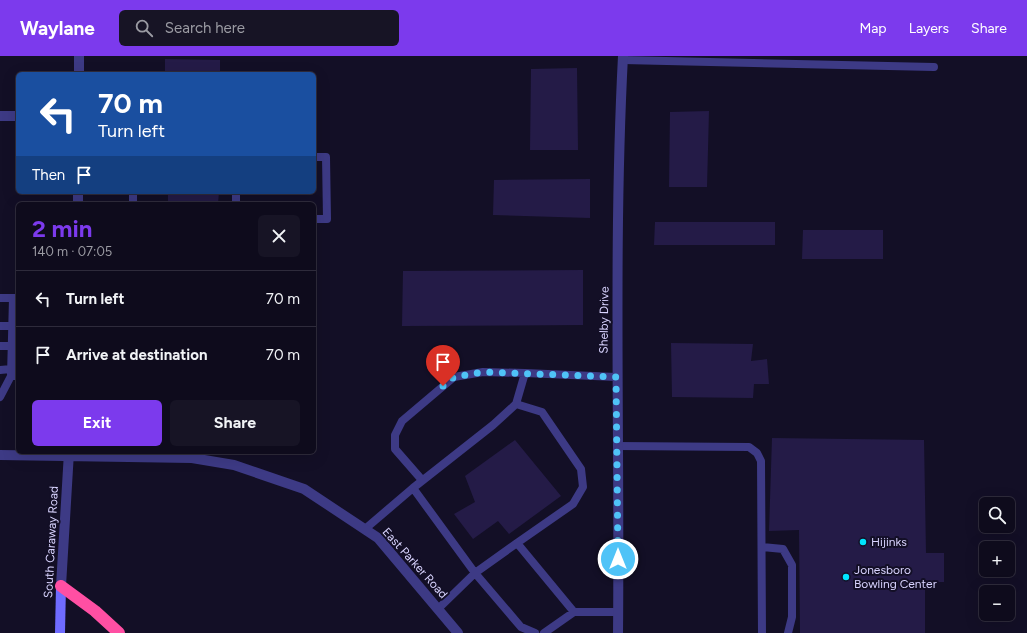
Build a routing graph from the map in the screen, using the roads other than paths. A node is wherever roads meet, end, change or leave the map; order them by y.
1 (79, 56) edge
2 (623, 58) edge
3 (731, 59) edge
4 (934, 67) dead end
5 (79, 72) edge
6 (0, 116) edge
7 (16, 116) edge
8 (316, 157) edge
9 (316, 219) edge
10 (0, 298) edge
11 (16, 298) edge
12 (0, 326) edge
13 (13, 326) junction
14 (0, 346) edge
15 (13, 346) junction
16 (0, 370) edge
17 (525, 373) junction
18 (13, 374) edge
19 (616, 377) junction
20 (0, 397) edge
21 (516, 404) junction
22 (617, 446) junction
23 (69, 454) edge
24 (0, 456) edge
25 (422, 480) junction
26 (413, 488) junction
27 (366, 529) junction
28 (517, 543) junction
29 (762, 547) junction
30 (475, 574) junction
31 (61, 586) junction
32 (439, 608) junction
33 (574, 612) junction
34 (618, 612) junction
35 (60, 633) edge
36 (119, 633) edge
37 (458, 633) edge
38 (535, 633) edge
39 (544, 633) edge
40 (618, 633) edge
41 (762, 633) edge
42 (788, 633) edge

1 - 5 street
2 - 3 lane
2 - 19 street, Shelby Drive
3 - 4 lane
6 - 7 street
8 - 9 lane
10 - 11 lane
11 - 13 lane
12 - 13 lane
13 - 15 lane
14 - 15 lane
15 - 18 lane
16 - 18 lane
17 - 19 lane
17 - 21 lane
17 - 25 lane
18 - 20 lane
19 - 22 street, Shelby Drive
21 - 25 lane
21 - 28 lane
22 - 29 lane
22 - 34 street, Shelby Drive
23 - 24 street, East Parker Road
23 - 27 street, East Parker Road
23 - 31 street, South Caraway Road
25 - 26 lane
26 - 27 lane
26 - 30 lane
27 - 32 street, East Parker Road
28 - 30 lane
28 - 33 lane
29 - 41 lane
29 - 42 lane
30 - 32 lane
30 - 38 lane
31 - 35 main road, South Caraway Road
31 - 36 highway
32 - 37 street, East Parker Road
33 - 34 lane
33 - 39 lane
34 - 40 street, Shelby Drive

